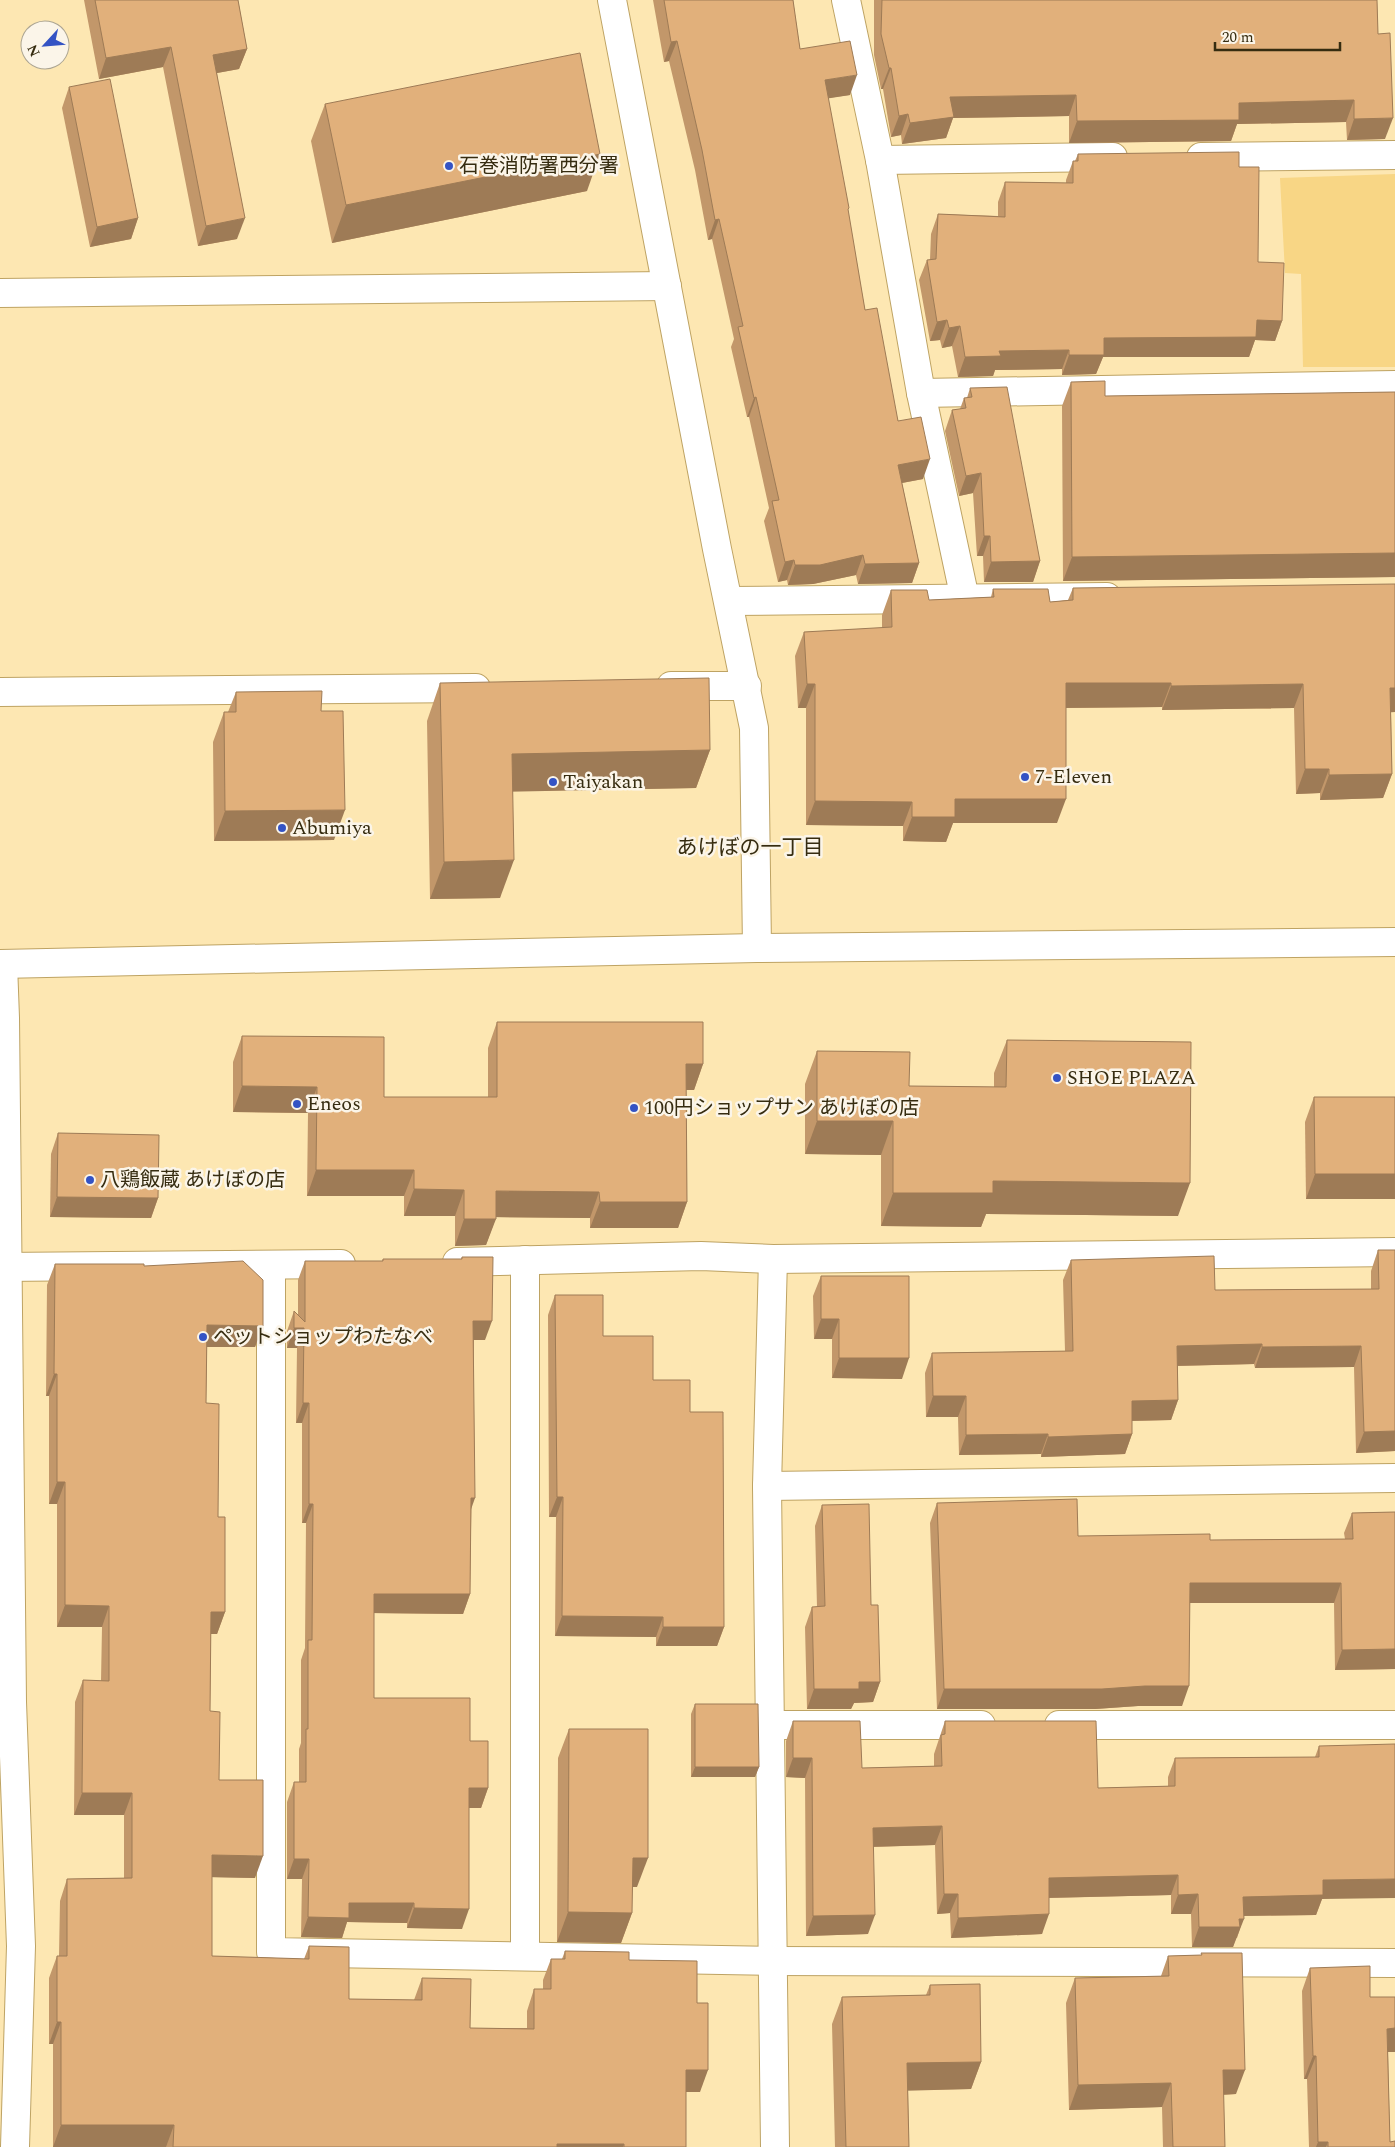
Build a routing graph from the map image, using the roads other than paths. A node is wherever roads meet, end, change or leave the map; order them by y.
1 (612, 0) edge
2 (846, 0) edge
3 (1395, 155) edge
4 (1137, 157) edge
5 (1177, 157) edge
6 (880, 160) junction
7 (667, 286) junction
8 (0, 293) edge
9 (1395, 385) edge
10 (921, 392) junction
11 (1135, 596) edge
12 (965, 598) junction
13 (729, 602) junction
14 (647, 686) edge
15 (747, 686) junction
16 (498, 688) edge
17 (0, 692) edge
18 (1395, 942) edge
19 (757, 948) junction
20 (1, 964) edge
21 (1395, 1252) edge
22 (774, 1259) junction
23 (525, 1260) junction
24 (428, 1262) edge
25 (369, 1263) edge
26 (271, 1265) junction
27 (3, 1267) edge
28 (1395, 1478) edge
29 (767, 1486) junction
30 (770, 1725) junction
31 (1008, 1725) edge
32 (1038, 1725) edge
33 (1395, 1725) edge
34 (11, 1946) edge
35 (524, 1956) junction
36 (772, 1961) junction
37 (1395, 1963) edge
38 (15, 2147) edge
39 (775, 2147) edge

1 - 7 street
2 - 6 street
3 - 5 street
4 - 6 street
6 - 10 street
7 - 8 street
7 - 13 street
9 - 10 street
10 - 12 street
11 - 12 street
12 - 13 street
13 - 15 street
14 - 15 street
15 - 19 street
16 - 17 street
18 - 19 street
19 - 20 street
20 - 27 street
21 - 22 street
22 - 23 street
22 - 29 street
23 - 24 street
23 - 35 street
25 - 26 street
26 - 27 street
26 - 35 street
27 - 34 street
28 - 29 street
29 - 30 street
30 - 31 street
30 - 36 street
32 - 33 street
34 - 38 street
35 - 36 street
36 - 37 street
36 - 39 street

